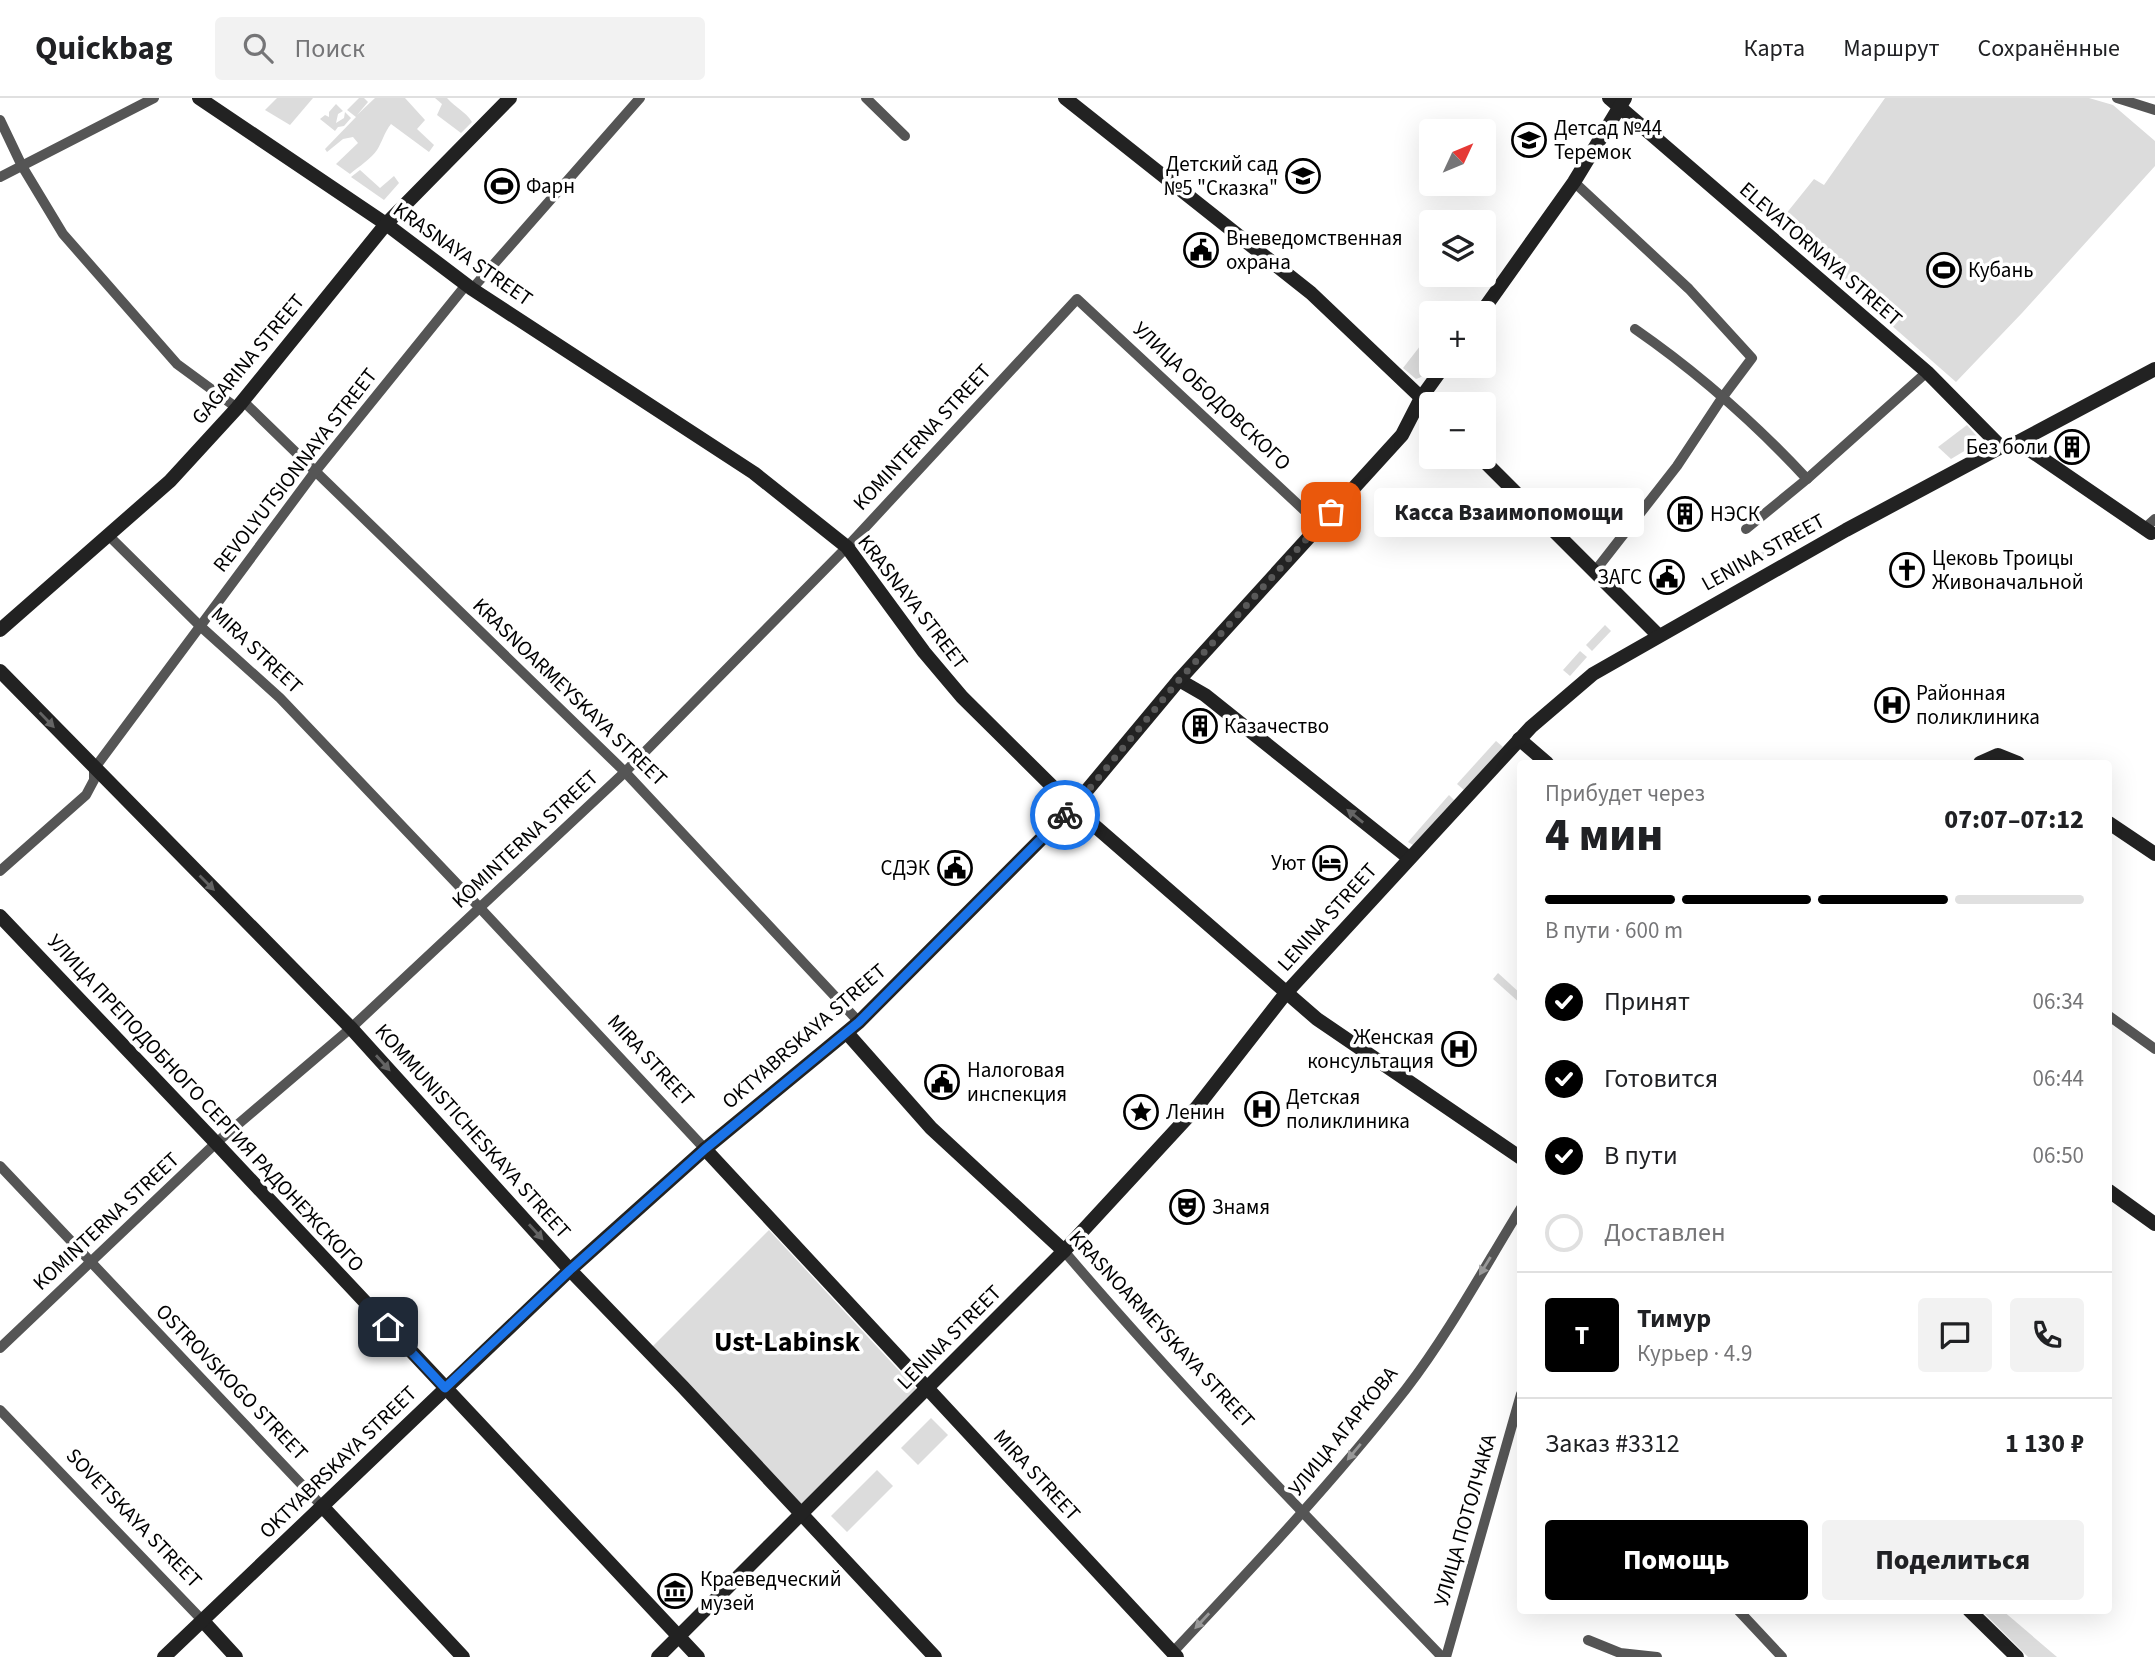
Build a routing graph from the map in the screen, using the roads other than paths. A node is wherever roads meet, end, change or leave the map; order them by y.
1 (154, 98) edge
2 (199, 98) edge
3 (510, 98) edge
4 (640, 98) edge
5 (866, 98) edge
6 (1065, 98) edge
7 (2117, 98) edge
8 (1618, 101) edge
9 (2155, 110) edge
10 (0, 120) edge
11 (905, 136) dead end
12 (22, 166) junction
13 (0, 177) edge
14 (1574, 182) junction
15 (386, 224) junction
16 (469, 287) junction
17 (1077, 299) joint
18 (1490, 301) edge
19 (1634, 329) dead end
20 (2155, 369) edge
21 (1927, 372) junction
22 (1419, 396) edge
23 (1722, 398) junction
24 (240, 405) junction
25 (1419, 412) edge
26 (2018, 442) junction
27 (2001, 447) junction
28 (1492, 469) edge
29 (314, 472) junction
30 (1807, 479) junction
31 (1319, 524) junction
32 (1746, 528) dead end
33 (2151, 529) edge
34 (108, 535) junction
35 (847, 547) junction
36 (1595, 571) junction
37 (2, 623) edge
38 (199, 625) junction
39 (1658, 635) junction
40 (0, 671) edge
41 (1179, 680) junction
42 (1519, 739) junction
43 (1544, 760) edge
44 (1986, 760) edge
45 (2010, 760) edge
46 (94, 769) junction
47 (625, 772) junction
48 (1073, 807) junction
49 (2112, 825) edge
50 (2155, 854) edge
51 (1409, 859) junction
52 (0, 871) edge
53 (480, 908) junction
54 (0, 916) edge
55 (1286, 993) junction
56 (2112, 1018) edge
57 (859, 1022) junction
58 (351, 1028) junction
59 (846, 1033) junction
60 (2155, 1049) edge
61 (216, 1143) junction
62 (705, 1149) junction
63 (1517, 1155) edge
64 (0, 1166) edge
65 (2112, 1193) edge
66 (1517, 1214) edge
67 (2155, 1224) edge
68 (1064, 1251) junction
69 (89, 1262) junction
70 (570, 1270) junction
71 (0, 1348) edge
72 (445, 1388) junction
73 (928, 1388) junction
74 (1517, 1408) edge
75 (0, 1410) edge
76 (322, 1506) junction
77 (1303, 1513) junction
78 (801, 1514) junction
79 (1742, 1614) edge
80 (1973, 1614) edge
81 (203, 1621) junction
82 (679, 1636) junction
83 (1588, 1640) dead end
84 (1173, 1656) edge
85 (164, 1657) edge
86 (236, 1657) edge
87 (463, 1657) edge
88 (658, 1657) edge
89 (698, 1657) edge
90 (935, 1657) edge
91 (1444, 1657) edge
92 (1657, 1657) edge
93 (1782, 1657) edge
94 (2017, 1657) edge

1 - 12 street
2 - 15 street, KRASNAYA STREET
3 - 15 street, GAGARINA STREET
4 - 16 street, REVOLYUTSIONNAYA STREET
5 - 11 street
6 - 22 street
7 - 9 street
8 - 14 street
8 - 21 street, ELEVATORNAYA STREET
10 - 12 street, KRASNOARMEYSKAYA STREET
12 - 13 street
12 - 24 street, KRASNOARMEYSKAYA STREET
14 - 18 street
14 - 23 street
15 - 16 street, KRASNAYA STREET
15 - 24 street, GAGARINA STREET
16 - 29 street, REVOLYUTSIONNAYA STREET
16 - 35 street, KRASNAYA STREET
17 - 31 street, УЛИЦА ОБОДОВСКОГО
17 - 35 street, KOMINTERNA STREET
19 - 23 street
20 - 26 street, LENINA STREET
21 - 27 street, ELEVATORNAYA STREET
21 - 30 street
23 - 30 street
23 - 36 street
24 - 29 street, KRASNOARMEYSKAYA STREET
24 - 34 street, GAGARINA STREET
25 - 31 street, OKTYABRSKAYA STREET
26 - 27 street, LENINA STREET
26 - 33 street
27 - 39 street, LENINA STREET
28 - 36 street
29 - 38 street, REVOLYUTSIONNAYA STREET
29 - 47 street, KRASNOARMEYSKAYA STREET
30 - 32 street
31 - 41 street, OKTYABRSKAYA STREET
34 - 37 street, GAGARINA STREET
34 - 38 street, MIRA STREET
35 - 47 street, KOMINTERNA STREET
35 - 48 street, KRASNAYA STREET
36 - 39 street
38 - 46 street, REVOLYUTSIONNAYA STREET
38 - 53 street, MIRA STREET
39 - 42 street, LENINA STREET
40 -> 46 street, KOMMUNISTICHESKAYA STREET
41 - 48 street, OKTYABRSKAYA STREET
51 -> 41 street
42 - 43 street
42 - 51 street, LENINA STREET
44 - 45 street
46 - 52 street, REVOLYUTSIONNAYA STREET
46 -> 58 street, KOMMUNISTICHESKAYA STREET
47 - 53 street, KOMINTERNA STREET
47 - 57 street, KRASNOARMEYSKAYA STREET
48 - 55 street, KRASNAYA STREET
48 - 57 street, OKTYABRSKAYA STREET
49 - 50 street
51 - 55 street, LENINA STREET
53 - 58 street, KOMINTERNA STREET
53 - 62 street, MIRA STREET
54 - 61 street, УЛИЦА ПРЕПОДОБНОГО СЕРГИЯ РАДОНЕЖСКОГО
55 - 63 street, KRASNAYA STREET
55 - 68 street, LENINA STREET
56 - 60 street
57 - 59 street, OKTYABRSKAYA STREET
58 - 61 street, KOMINTERNA STREET
58 -> 70 street, KOMMUNISTICHESKAYA STREET
59 - 62 street, OKTYABRSKAYA STREET
59 - 68 street, KRASNOARMEYSKAYA STREET
61 - 69 street, KOMINTERNA STREET
61 - 72 street, УЛИЦА ПРЕПОДОБНОГО СЕРГИЯ РАДОНЕЖСКОГО
62 - 70 street, OKTYABRSKAYA STREET
62 - 73 street, MIRA STREET
64 - 69 street, OSTROVSKOGO STREET
65 - 67 street
66 -> 77 street, УЛИЦА АГАРКОВА
68 - 73 street, LENINA STREET
68 - 77 street, KRASNOARMEYSKAYA STREET
69 - 71 street, KOMINTERNA STREET
69 - 76 street, OSTROVSKOGO STREET
70 - 72 street, OKTYABRSKAYA STREET
70 - 78 street, KOMMUNISTICHESKAYA STREET
72 - 76 street, OKTYABRSKAYA STREET
72 - 82 street, УЛИЦА ПРЕПОДОБНОГО СЕРГИЯ РАДОНЕЖСКОГО
73 - 78 street, LENINA STREET
73 - 84 street, MIRA STREET
74 - 91 street, УЛИЦА ПОТОЛЧАКА
75 - 81 street, SOVETSKAYA STREET
76 - 81 street, OKTYABRSKAYA STREET
76 - 87 street, OSTROVSKOGO STREET
77 -> 84 street, УЛИЦА АГАРКОВА
77 - 91 street, KRASNOARMEYSKAYA STREET
78 - 82 street, LENINA STREET
78 - 90 street, KOMMUNISTICHESKAYA STREET
79 - 93 street
80 - 94 street
81 - 85 street, OKTYABRSKAYA STREET
81 - 86 street, SOVETSKAYA STREET
82 - 88 street, LENINA STREET
82 - 89 street, УЛИЦА ПРЕПОДОБНОГО СЕРГИЯ РАДОНЕЖСКОГО
83 - 92 street

